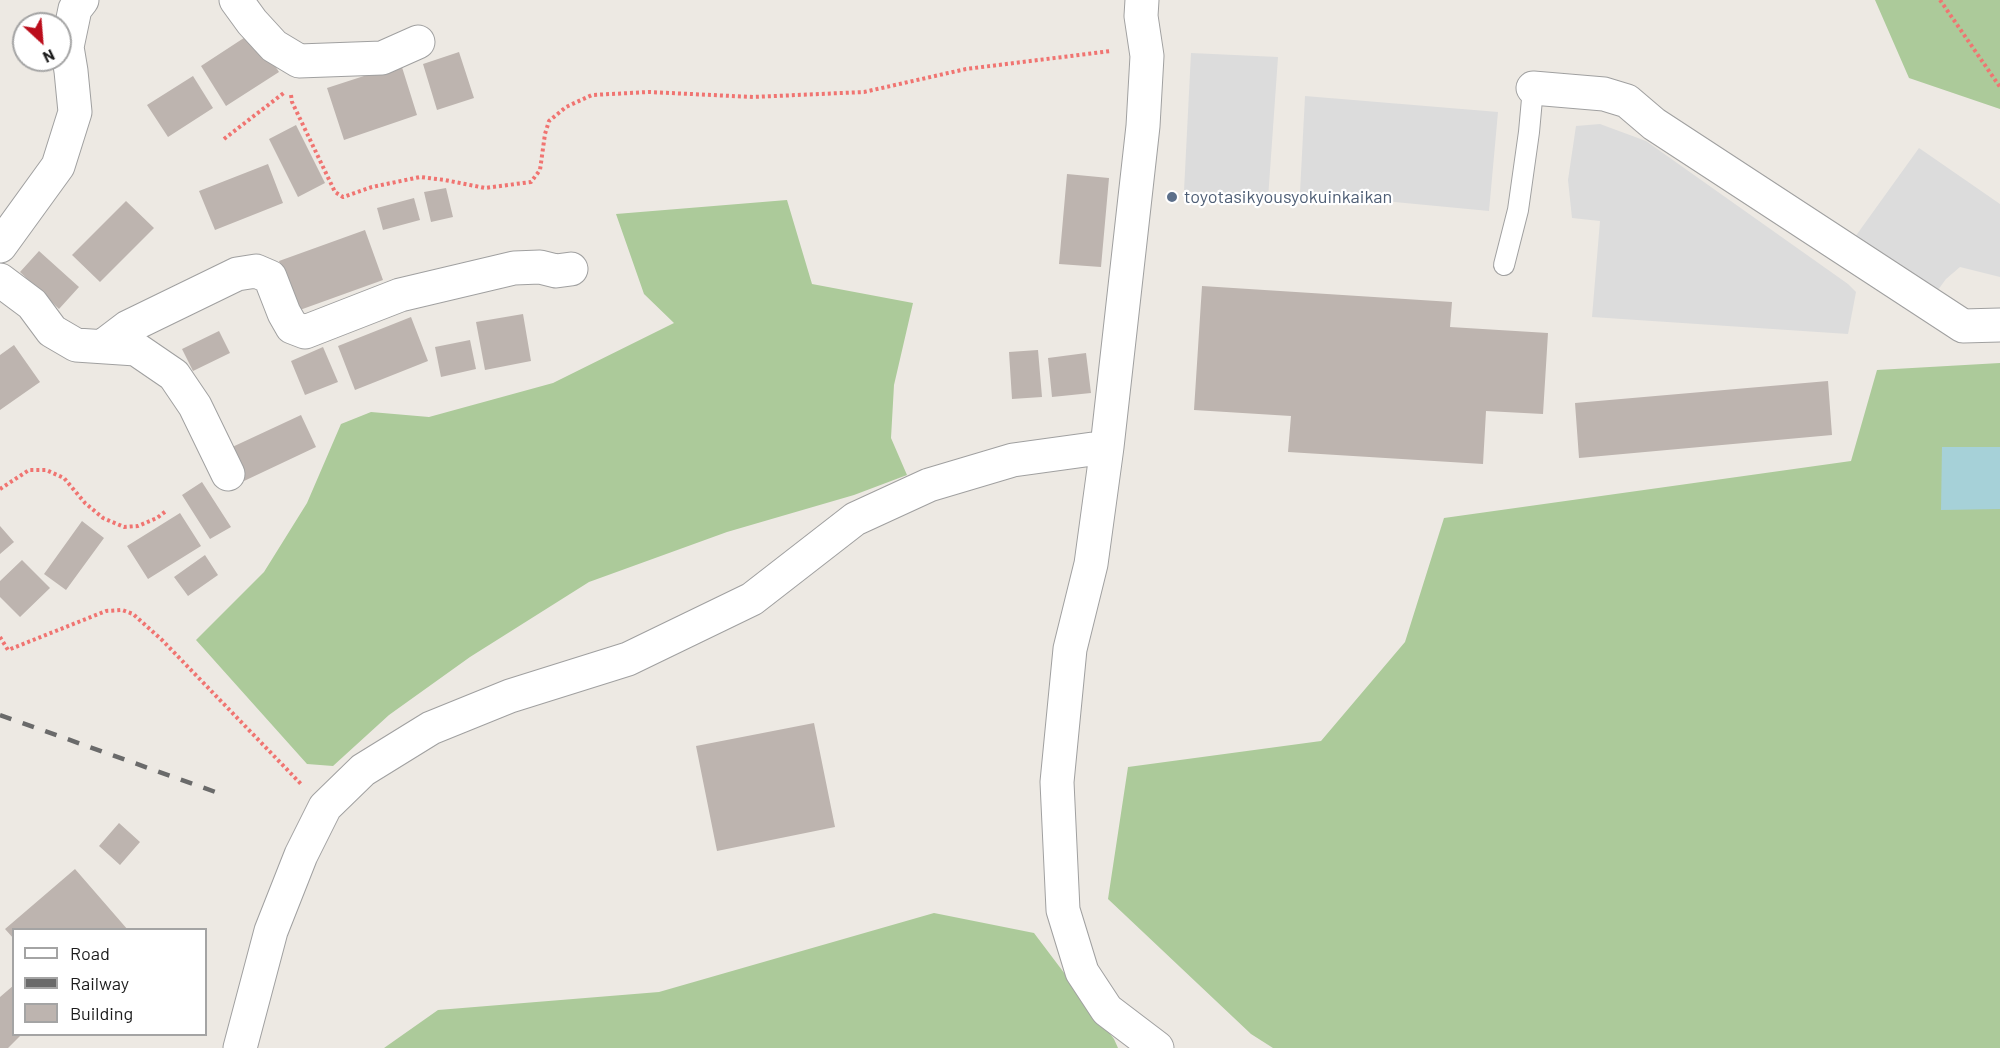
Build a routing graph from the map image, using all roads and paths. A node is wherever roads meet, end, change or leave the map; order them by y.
1 (82, 0) edge
2 (236, 0) edge
3 (1142, 0) edge
4 (1940, 0) edge
5 (418, 42) dead end
6 (1147, 56) junction
7 (2000, 87) edge
8 (1533, 88) joint
9 (224, 139) dead end
10 (0, 246) edge
11 (1504, 265) dead end
12 (571, 269) dead end
13 (0, 280) edge
14 (2000, 325) edge
15 (104, 346) junction
16 (1107, 447) junction
17 (228, 474) dead end
18 (0, 489) edge
19 (166, 511) dead end
20 (0, 637) edge
21 (326, 807) junction
22 (240, 1048) edge
23 (1157, 1048) edge

1 - 10 street
2 - 5 street
3 - 6 street
4 - 7 path
6 - 9 path
6 - 16 street
8 - 11 lane
8 - 14 street
12 - 15 street
13 - 15 street
15 - 17 street
16 - 21 street
16 - 23 street
18 - 19 path
20 - 21 path
21 - 22 street

